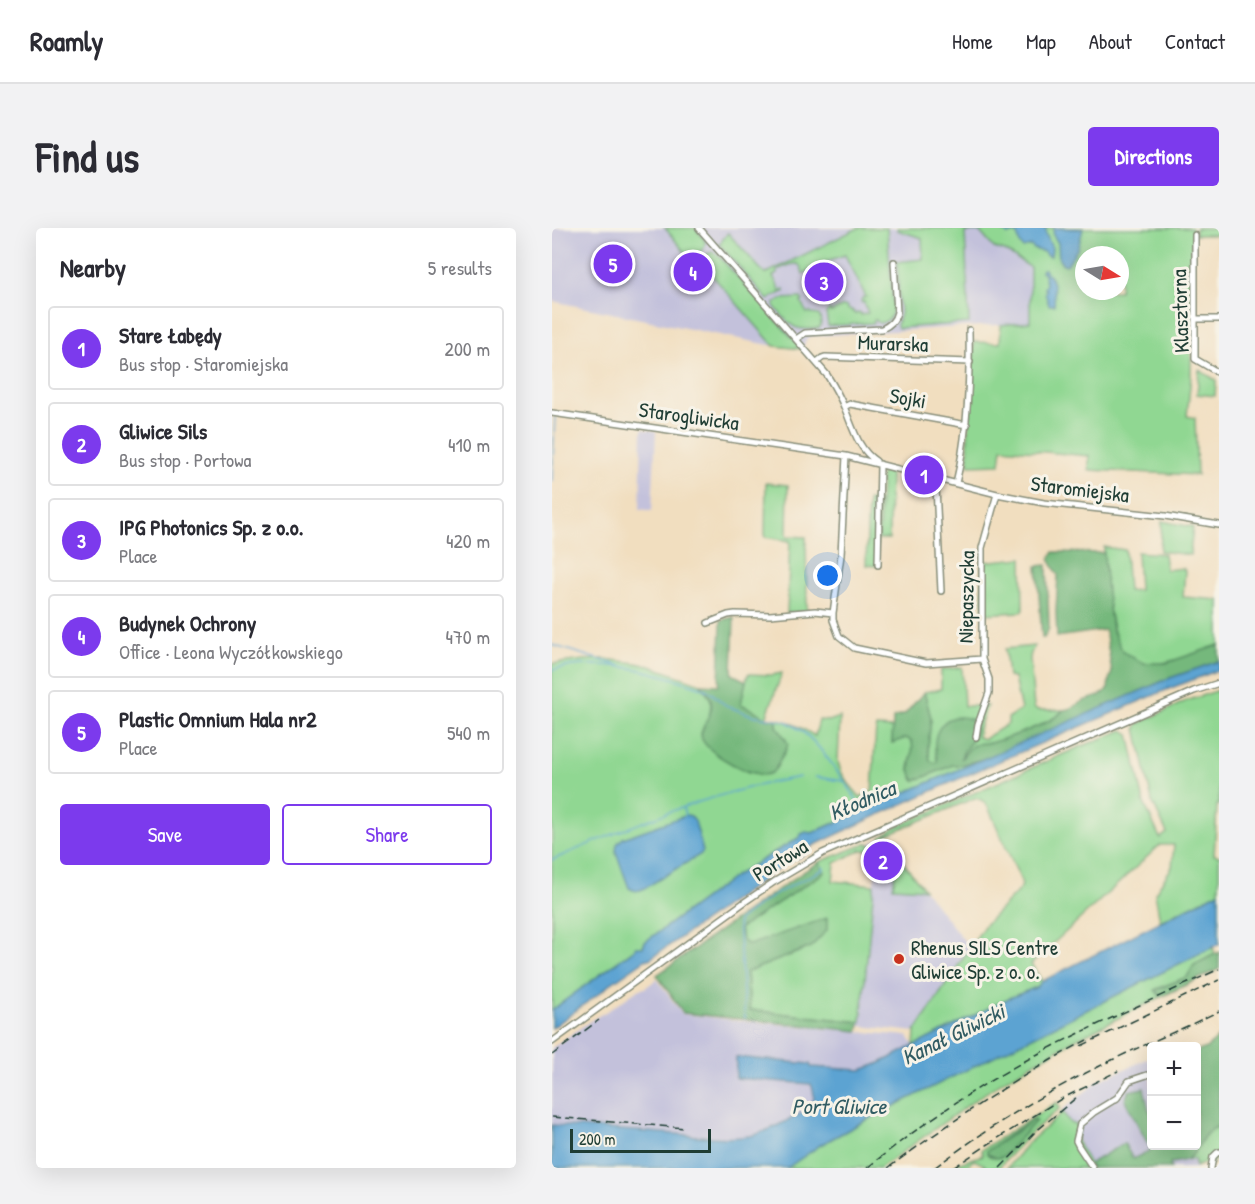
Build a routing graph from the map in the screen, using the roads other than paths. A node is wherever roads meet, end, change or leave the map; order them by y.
1 (699, 228) edge
2 (1195, 235) dead end
3 (894, 262) dead end
4 (1195, 319) junction
5 (1219, 319) edge
6 (969, 330) dead end
7 (796, 339) junction
8 (817, 362) junction
9 (970, 362) junction
10 (1219, 374) edge
11 (844, 407) junction
12 (552, 413) edge
13 (967, 425) junction
14 (861, 446) junction
15 (821, 452) joint
16 (846, 456) junction
17 (857, 458) junction
18 (880, 464) junction
19 (938, 478) junction
20 (956, 483) junction
21 (997, 494) junction
22 (1219, 525) edge
23 (878, 565) dead end
24 (941, 591) dead end
25 (833, 613) junction
26 (708, 623) dead end
27 (982, 659) junction
28 (1219, 683) edge
29 (976, 737) dead end
30 (552, 1042) edge
31 (1147, 1075) dead end
32 (1219, 1152) edge
33 (1094, 1168) edge
34 (1211, 1168) edge

1 - 7 street
2 - 4 street, Klasztorna
3 - 7 street
4 - 5 street
4 - 10 street, Klasztorna
6 - 9 street
7 - 8 street
8 - 9 street, Murarska
8 - 11 street
9 - 13 street
11 - 13 street, Sojki
11 - 14 street
12 - 15 street, Starogliwicka
13 - 20 street
14 - 17 street
14 - 18 street
15 - 16 street, Staromiejska
16 - 17 street, Staromiejska
16 - 25 street, Niepaszycka
17 - 18 street, Staromiejska
18 - 19 street, Staromiejska
18 - 23 street
19 - 20 street, Staromiejska
19 - 24 street
20 - 21 street, Staromiejska
21 - 22 street, Staromiejska
21 - 27 street, Niepaszycka
25 - 26 street
25 - 27 street, Niepaszycka
27 - 29 street
28 - 30 street, Portowa
31 - 33 street
32 - 34 street

